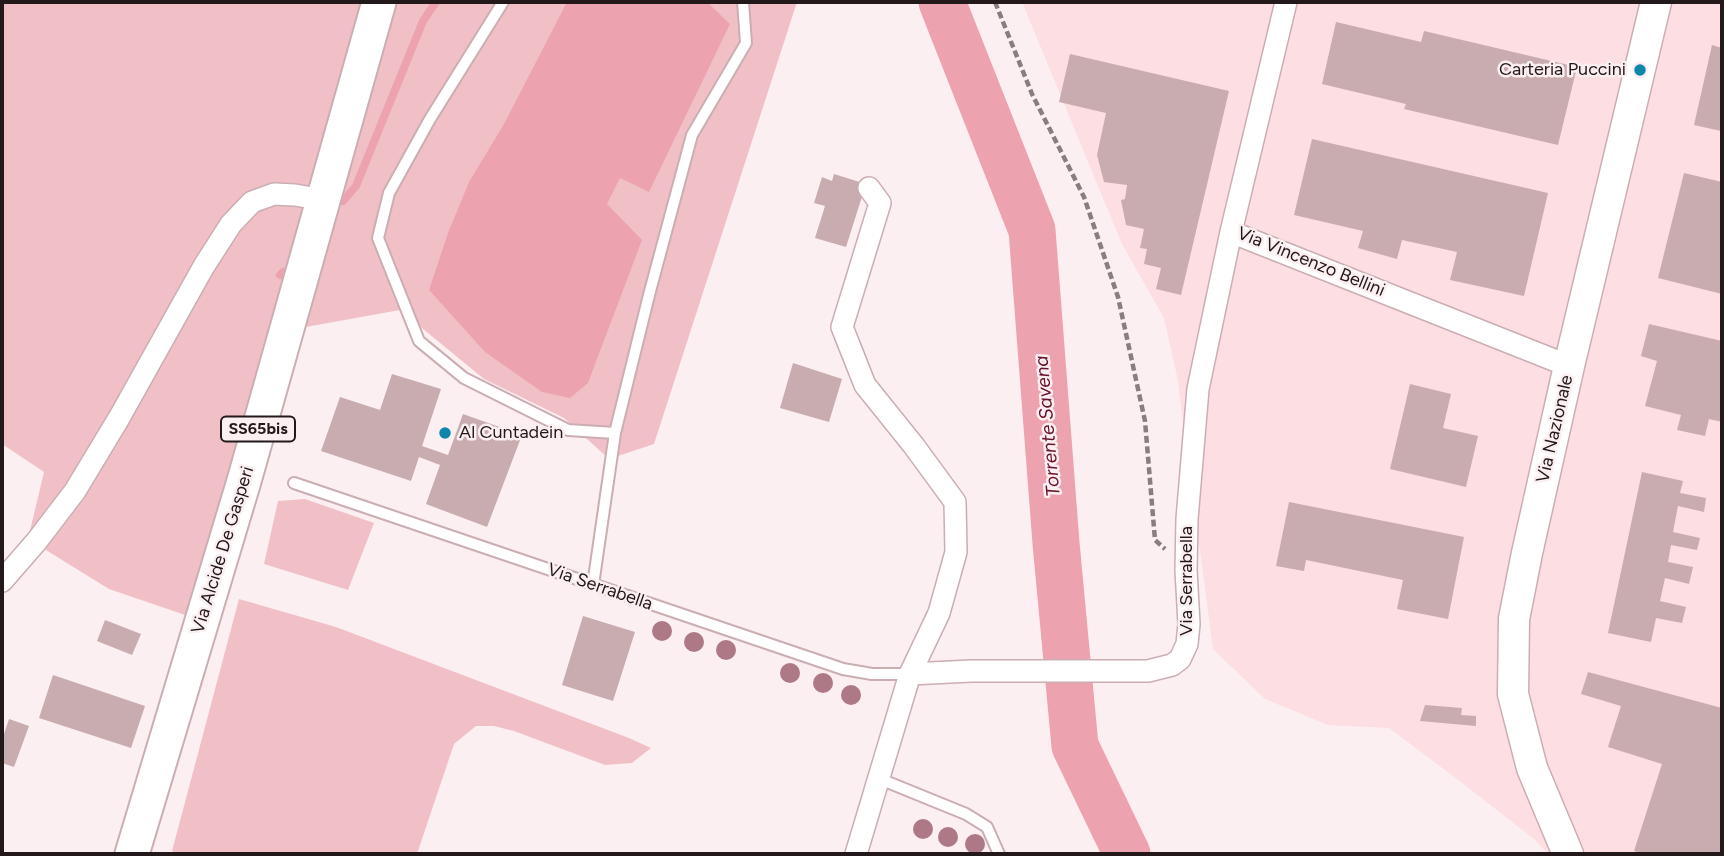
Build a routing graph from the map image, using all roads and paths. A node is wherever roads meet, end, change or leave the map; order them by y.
1 (379, 2) edge
2 (503, 2) edge
3 (743, 2) edge
4 (995, 2) edge
5 (1286, 2) edge
6 (1656, 2) edge
7 (869, 188) dead end
8 (324, 200) junction
9 (1231, 232) junction
10 (1570, 366) junction
11 (615, 433) junction
12 (294, 483) dead end
13 (1186, 570) junction
14 (2, 581) edge
15 (593, 585) junction
16 (910, 674) junction
17 (880, 779) junction
18 (132, 854) edge
19 (856, 854) edge
20 (999, 854) edge
21 (1568, 854) edge

1 - 8 main road, Via Alcide De Gasperi / SS65bis
2 - 11 lane
3 - 11 lane
4 - 13 path
5 - 9 street, Via Vincenzo Bellini
6 - 10 main road, Via Nazionale
7 - 16 street
8 - 14 street
8 - 18 main road, Via Alcide De Gasperi / SS65bis
9 - 10 street, Via Vincenzo Bellini
9 - 13 street, Via Serrabella
10 - 21 main road, Via Nazionale
11 - 15 lane
12 - 15 lane, Via Serrabella
13 - 16 street, Via Serrabella
15 - 16 lane, Via Serrabella
16 - 17 street
17 - 19 street
17 - 20 lane

